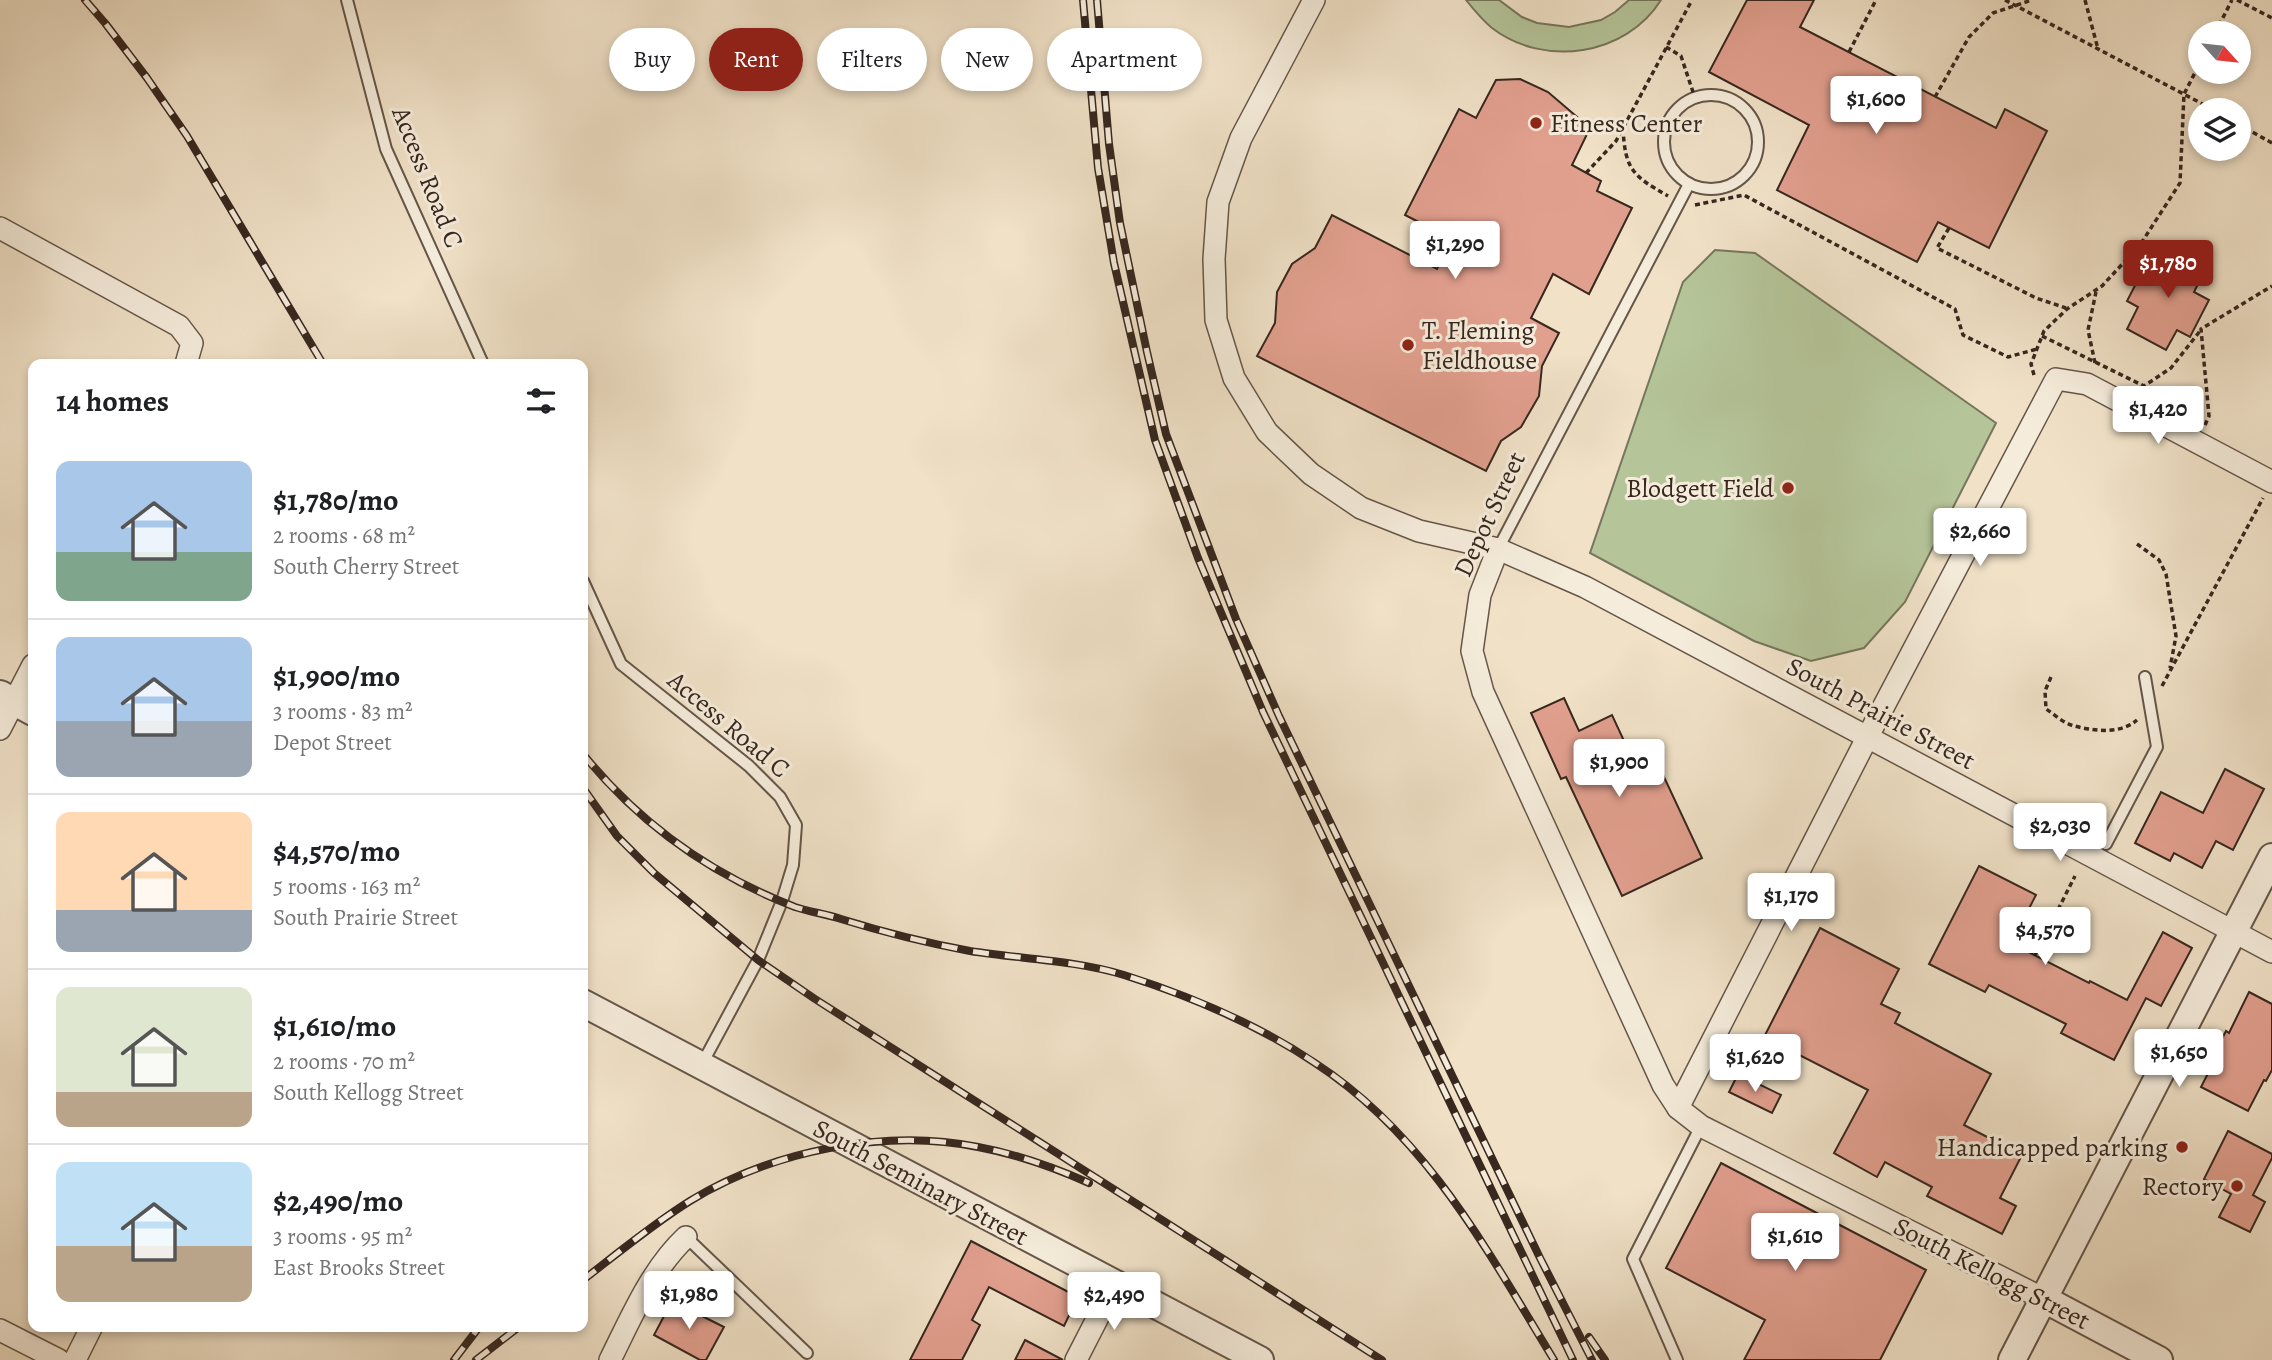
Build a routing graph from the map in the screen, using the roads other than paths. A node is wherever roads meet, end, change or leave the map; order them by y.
1 (347, 0) edge
2 (1314, 0) edge
3 (1689, 184) junction
4 (0, 228) edge
5 (189, 354) edge
6 (481, 359) edge
7 (2272, 482) edge
8 (1498, 549) junction
9 (588, 592) edge
10 (28, 676) edge
11 (2145, 677) dead end
12 (16, 702) edge
13 (0, 729) edge
14 (1867, 738) junction
15 (2106, 844) dead end
16 (2272, 857) edge
17 (2233, 931) junction
18 (2272, 952) edge
19 (588, 1006) edge
20 (701, 1066) junction
21 (1678, 1108) junction
22 (1701, 1126) junction
23 (686, 1237) joint
24 (1115, 1284) junction
25 (2044, 1299) junction
26 (0, 1330) edge
27 (89, 1332) edge
28 (807, 1353) dead end
29 (59, 1360) edge
30 (75, 1360) edge
31 (610, 1360) edge
32 (1076, 1360) edge
33 (1260, 1360) edge
34 (1677, 1360) edge
35 (2012, 1360) edge
36 (2159, 1360) edge

1 - 6 lane, Access Road C
2 - 8 street, South Prairie Street
3 - 3 lane
3 - 8 lane, Depot Street
4 - 5 street
7 - 14 street
8 - 14 street, South Prairie Street
8 - 21 street, Depot Street
9 - 20 lane, Access Road C
10 - 12 street
11 - 15 lane
12 - 13 street
14 - 17 street, South Prairie Street
14 - 21 street
16 - 17 street
17 - 18 street, South Prairie Street
17 - 25 street
19 - 20 street, South Seminary Street
20 - 24 street, South Seminary Street
21 - 22 street, South Kellogg Street
22 - 25 street, South Kellogg Street
22 - 34 lane
23 - 28 lane
23 - 31 street
24 - 32 street
24 - 33 street, South Seminary Street
25 - 35 street
25 - 36 street, South Kellogg Street
26 - 29 street
27 - 30 street

